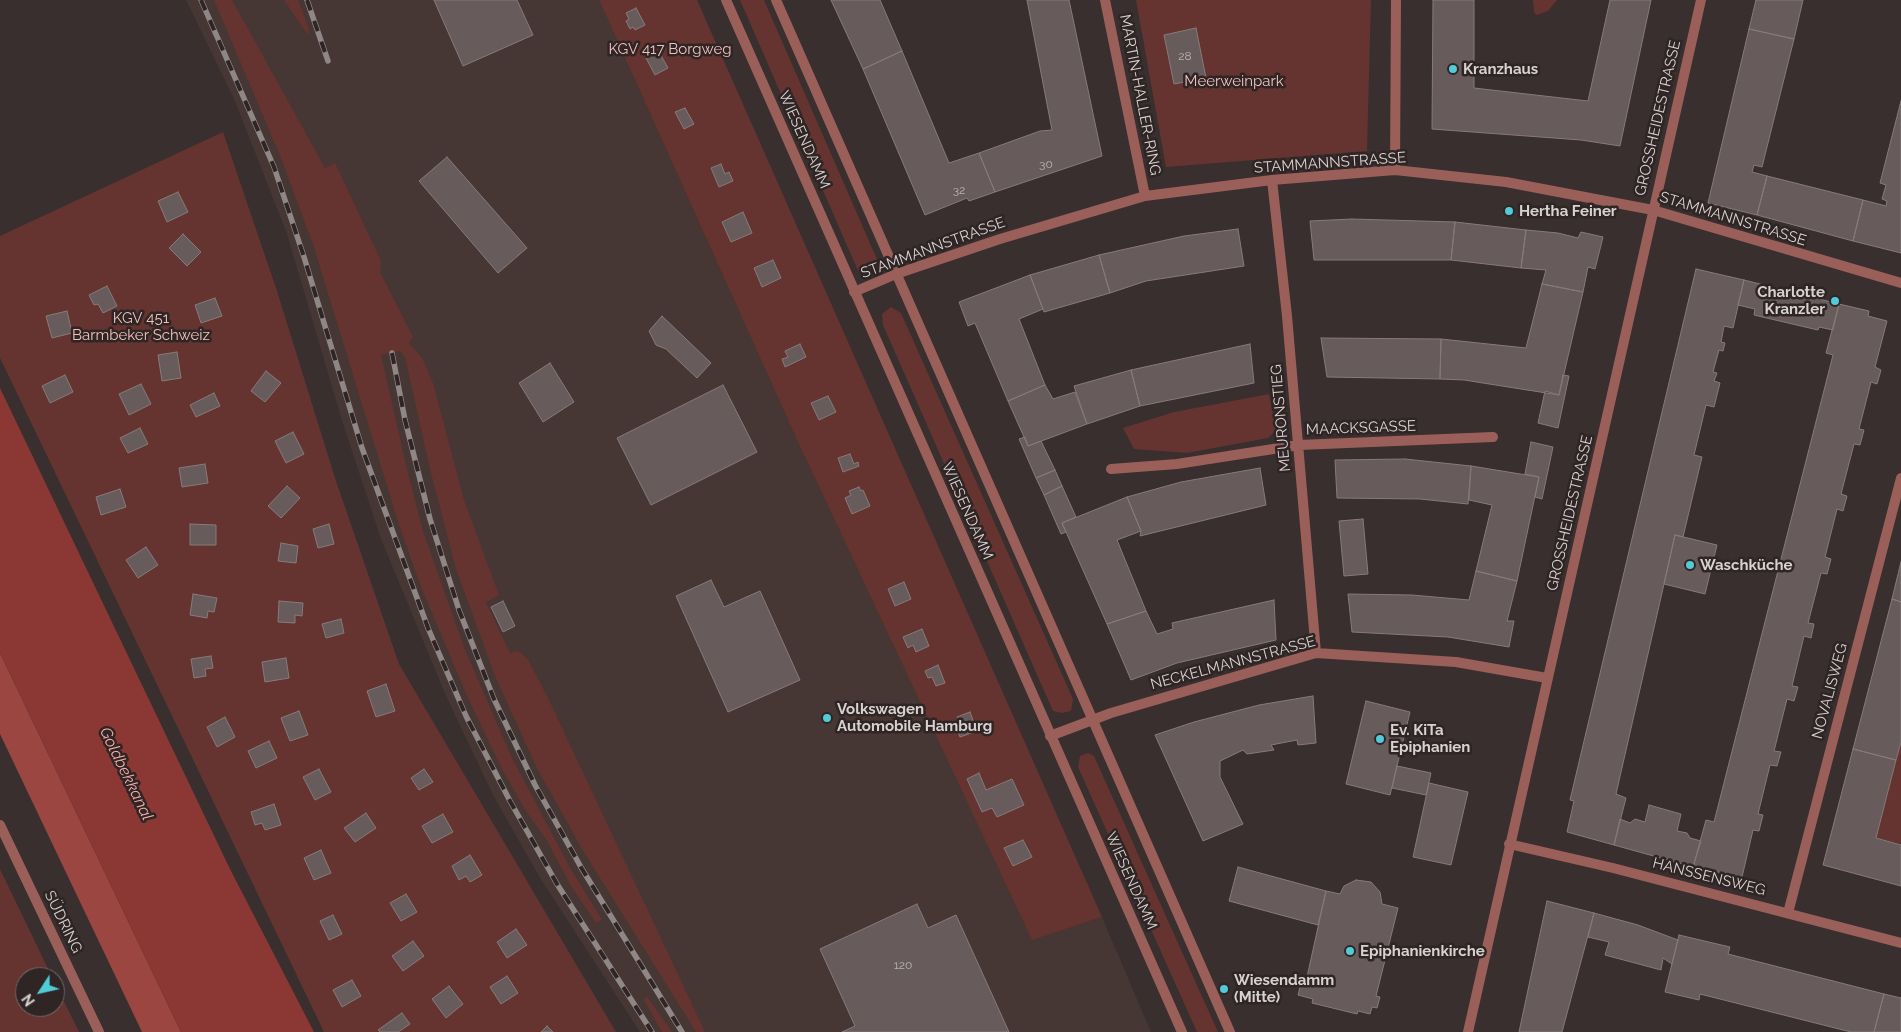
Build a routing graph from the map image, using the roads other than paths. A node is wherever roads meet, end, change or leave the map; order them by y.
1 (726, 0) edge
2 (776, 0) edge
3 (1106, 0) edge
4 (1396, 0) edge
5 (1701, 0) edge
6 (1395, 170) junction
7 (1272, 180) junction
8 (1145, 196) junction
9 (1653, 210) junction
10 (896, 274) junction
11 (1901, 283) edge
12 (854, 292) junction
13 (1493, 437) dead end
14 (1298, 445) junction
15 (1111, 469) dead end
16 (1901, 478) edge
17 (1316, 653) junction
18 (1548, 678) junction
19 (1093, 720) junction
20 (1050, 736) junction
21 (0, 825) edge
22 (1509, 844) junction
23 (1788, 913) junction
24 (1901, 943) edge
25 (99, 1032) edge
26 (1182, 1032) edge
27 (1230, 1032) edge
28 (1468, 1032) edge

1 - 12 street, WIESENDAMM
2 - 10 street, WIESENDAMM
3 - 8 street, MARTIN-HALLER-RING
4 - 6 street
5 - 9 street, GROSSHEIDESTRASSE
6 - 7 street, STAMMANNSTRASSE
6 - 9 street, STAMMANNSTRASSE
7 - 8 street, STAMMANNSTRASSE
7 - 14 street, MEURONSTIEG
8 - 10 street, STAMMANNSTRASSE
9 - 11 street, STAMMANNSTRASSE
9 - 18 street, GROSSHEIDESTRASSE
10 - 12 street, STAMMANNSTRASSE
10 - 19 street, WIESENDAMM
12 - 20 street, WIESENDAMM
13 - 14 street, MAACKSGASSE
14 - 15 street, MAACKSGASSE
14 - 17 street, MEURONSTIEG
16 - 23 street, NOVALISWEG
17 - 18 street, NECKELMANNSTRASSE
17 - 19 street, NECKELMANNSTRASSE
18 - 22 street, GROSSHEIDESTRASSE
19 - 20 street, NECKELMANNSTRASSE
19 - 27 street, WIESENDAMM
20 - 26 street, WIESENDAMM
21 - 25 street, SÜDRING
22 - 23 street, HANSSENSWEG
22 - 28 street, GROSSHEIDESTRASSE
23 - 24 street, HANSSENSWEG

